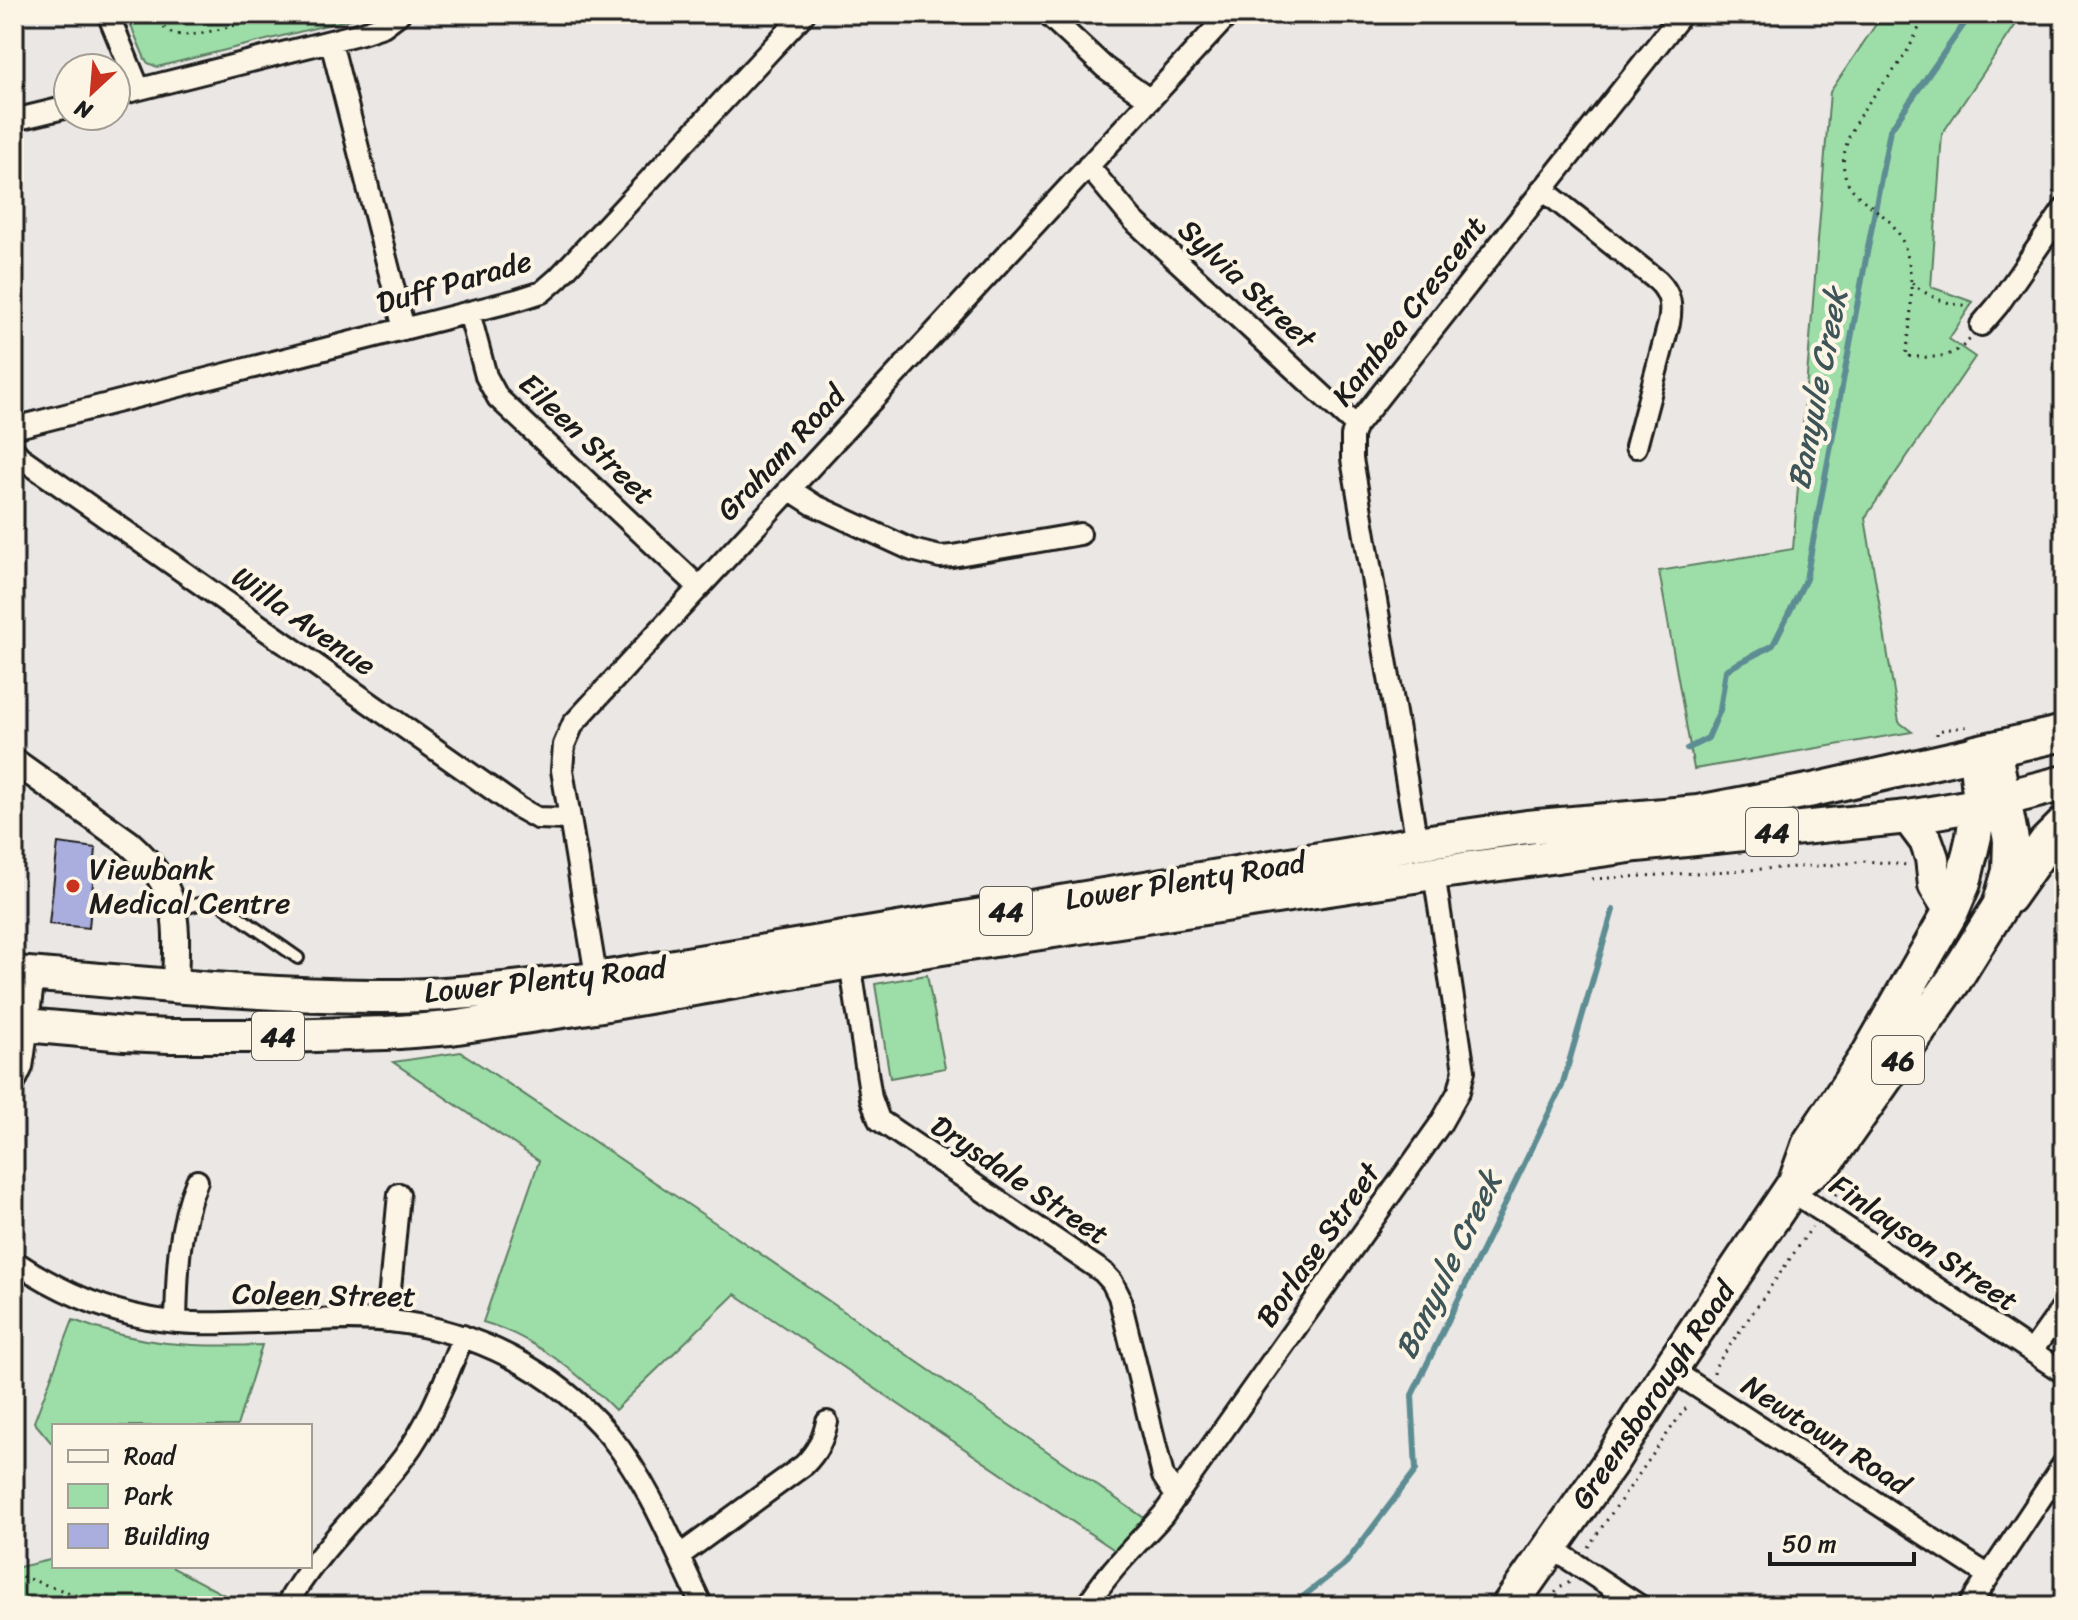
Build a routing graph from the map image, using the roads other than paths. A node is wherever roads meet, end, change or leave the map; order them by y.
1 (108, 14) edge
2 (399, 14) edge
3 (804, 14) edge
4 (1047, 14) edge
5 (1229, 14) edge
6 (1682, 14) edge
7 (331, 42) junction
8 (139, 89) junction
9 (132, 91) edge
10 (1145, 105) junction
11 (52, 111) edge
12 (14, 120) edge
13 (1082, 173) junction
14 (1542, 189) junction
15 (2056, 204) edge
16 (469, 312) junction
17 (1981, 325) road end
18 (404, 329) junction
19 (1356, 426) junction
20 (14, 428) edge
21 (1636, 447) dead end
22 (14, 450) edge
23 (789, 489) junction
24 (1080, 534) dead end
25 (699, 587) junction
26 (2050, 736) edge
27 (1984, 751) junction
28 (14, 761) edge
29 (2064, 781) edge
30 (1990, 802) junction
31 (1908, 817) junction
32 (569, 819) junction
33 (2064, 825) edge
34 (1417, 843) junction
35 (1434, 873) junction
36 (175, 911) junction
37 (1951, 911) junction
38 (1988, 927) junction
39 (298, 958) dead end
40 (850, 962) junction
41 (24, 974) edge
42 (175, 985) junction
43 (599, 992) junction
44 (20, 1025) edge
45 (169, 1036) junction
46 (14, 1084) edge
47 (197, 1181) dead end
48 (1793, 1186) junction
49 (399, 1194) dead end
50 (14, 1261) edge
51 (2064, 1306) edge
52 (387, 1321) junction
53 (176, 1322) junction
54 (463, 1336) junction
55 (2032, 1351) junction
56 (1670, 1369) junction
57 (2064, 1373) edge
58 (827, 1422) dead end
59 (2064, 1463) edge
60 (1176, 1496) junction
61 (679, 1556) junction
62 (1564, 1556) junction
63 (312, 1566) edge
64 (310, 1568) edge
65 (1989, 1576) junction
66 (286, 1606) edge
67 (702, 1606) edge
68 (1087, 1606) edge
69 (1509, 1606) edge
70 (1640, 1606) edge
71 (1969, 1606) edge

1 - 8 street
2 - 7 street
3 - 16 street, Duff Parade
4 - 10 street
5 - 10 street, Graham Road
6 - 14 street, Kambea Crescent
7 - 8 street
7 - 18 street
8 - 9 street
10 - 13 street, Graham Road
11 - 12 street
13 - 19 street, Sylvia Street
13 - 23 street, Graham Road
14 - 19 street, Kambea Crescent
14 - 21 street
15 - 17 street
16 - 18 street, Duff Parade
16 - 25 street, Eileen Street
18 - 20 street, Duff Parade
19 - 34 street, Kambea Crescent
22 - 32 street, Willa Avenue
23 - 24 street
23 - 25 street, Graham Road
25 - 32 street, Graham Road
26 - 27 highway, Lower Plenty Road / 44
26 - 29 highway
27 - 30 highway, Greensborough Road / 46
27 - 34 main road, Lower Plenty Road / 44
28 - 36 street
29 - 30 highway, Lower Plenty Road / 44
30 - 31 main road, Lower Plenty Road / 44
30 - 37 highway, Greensborough Road / 46
30 - 38 highway, Greensborough Road / 46
31 - 35 main road, Lower Plenty Road / 44
31 - 37 main road
32 - 43 street, Graham Road
33 - 38 highway, 46
34 - 43 main road, Lower Plenty Road / 44
35 - 40 main road, Lower Plenty Road / 44
35 - 60 street, Borlase Street
36 - 39 lane
36 - 42 street
37 - 48 highway, Greensborough Road / 46
38 - 48 highway, Greensborough Road / 46
40 - 43 main road, Lower Plenty Road / 44
40 - 60 street, Drysdale Street
41 - 42 main road, Lower Plenty Road / 44
41 - 44 street
42 - 43 main road, Lower Plenty Road / 44
42 - 45 main road
43 - 45 main road, Lower Plenty Road / 44
44 - 45 main road, Lower Plenty Road / 44
44 - 46 street
47 - 53 street
48 - 55 street, Finlayson Street
48 - 56 highway, Greensborough Road / 46
49 - 52 street
50 - 53 street, Coleen Street
51 - 55 street
52 - 53 street, Coleen Street
52 - 54 street, Coleen Street
54 - 61 street, Coleen Street
54 - 63 street
55 - 57 street, Finlayson Street
56 - 62 highway, Greensborough Road / 46
56 - 65 street, Newtown Road
58 - 61 street
59 - 65 street
60 - 68 street, Borlase Street
61 - 67 street, Coleen Street
62 - 69 highway, Greensborough Road / 46
62 - 70 street
64 - 66 street
65 - 71 street

